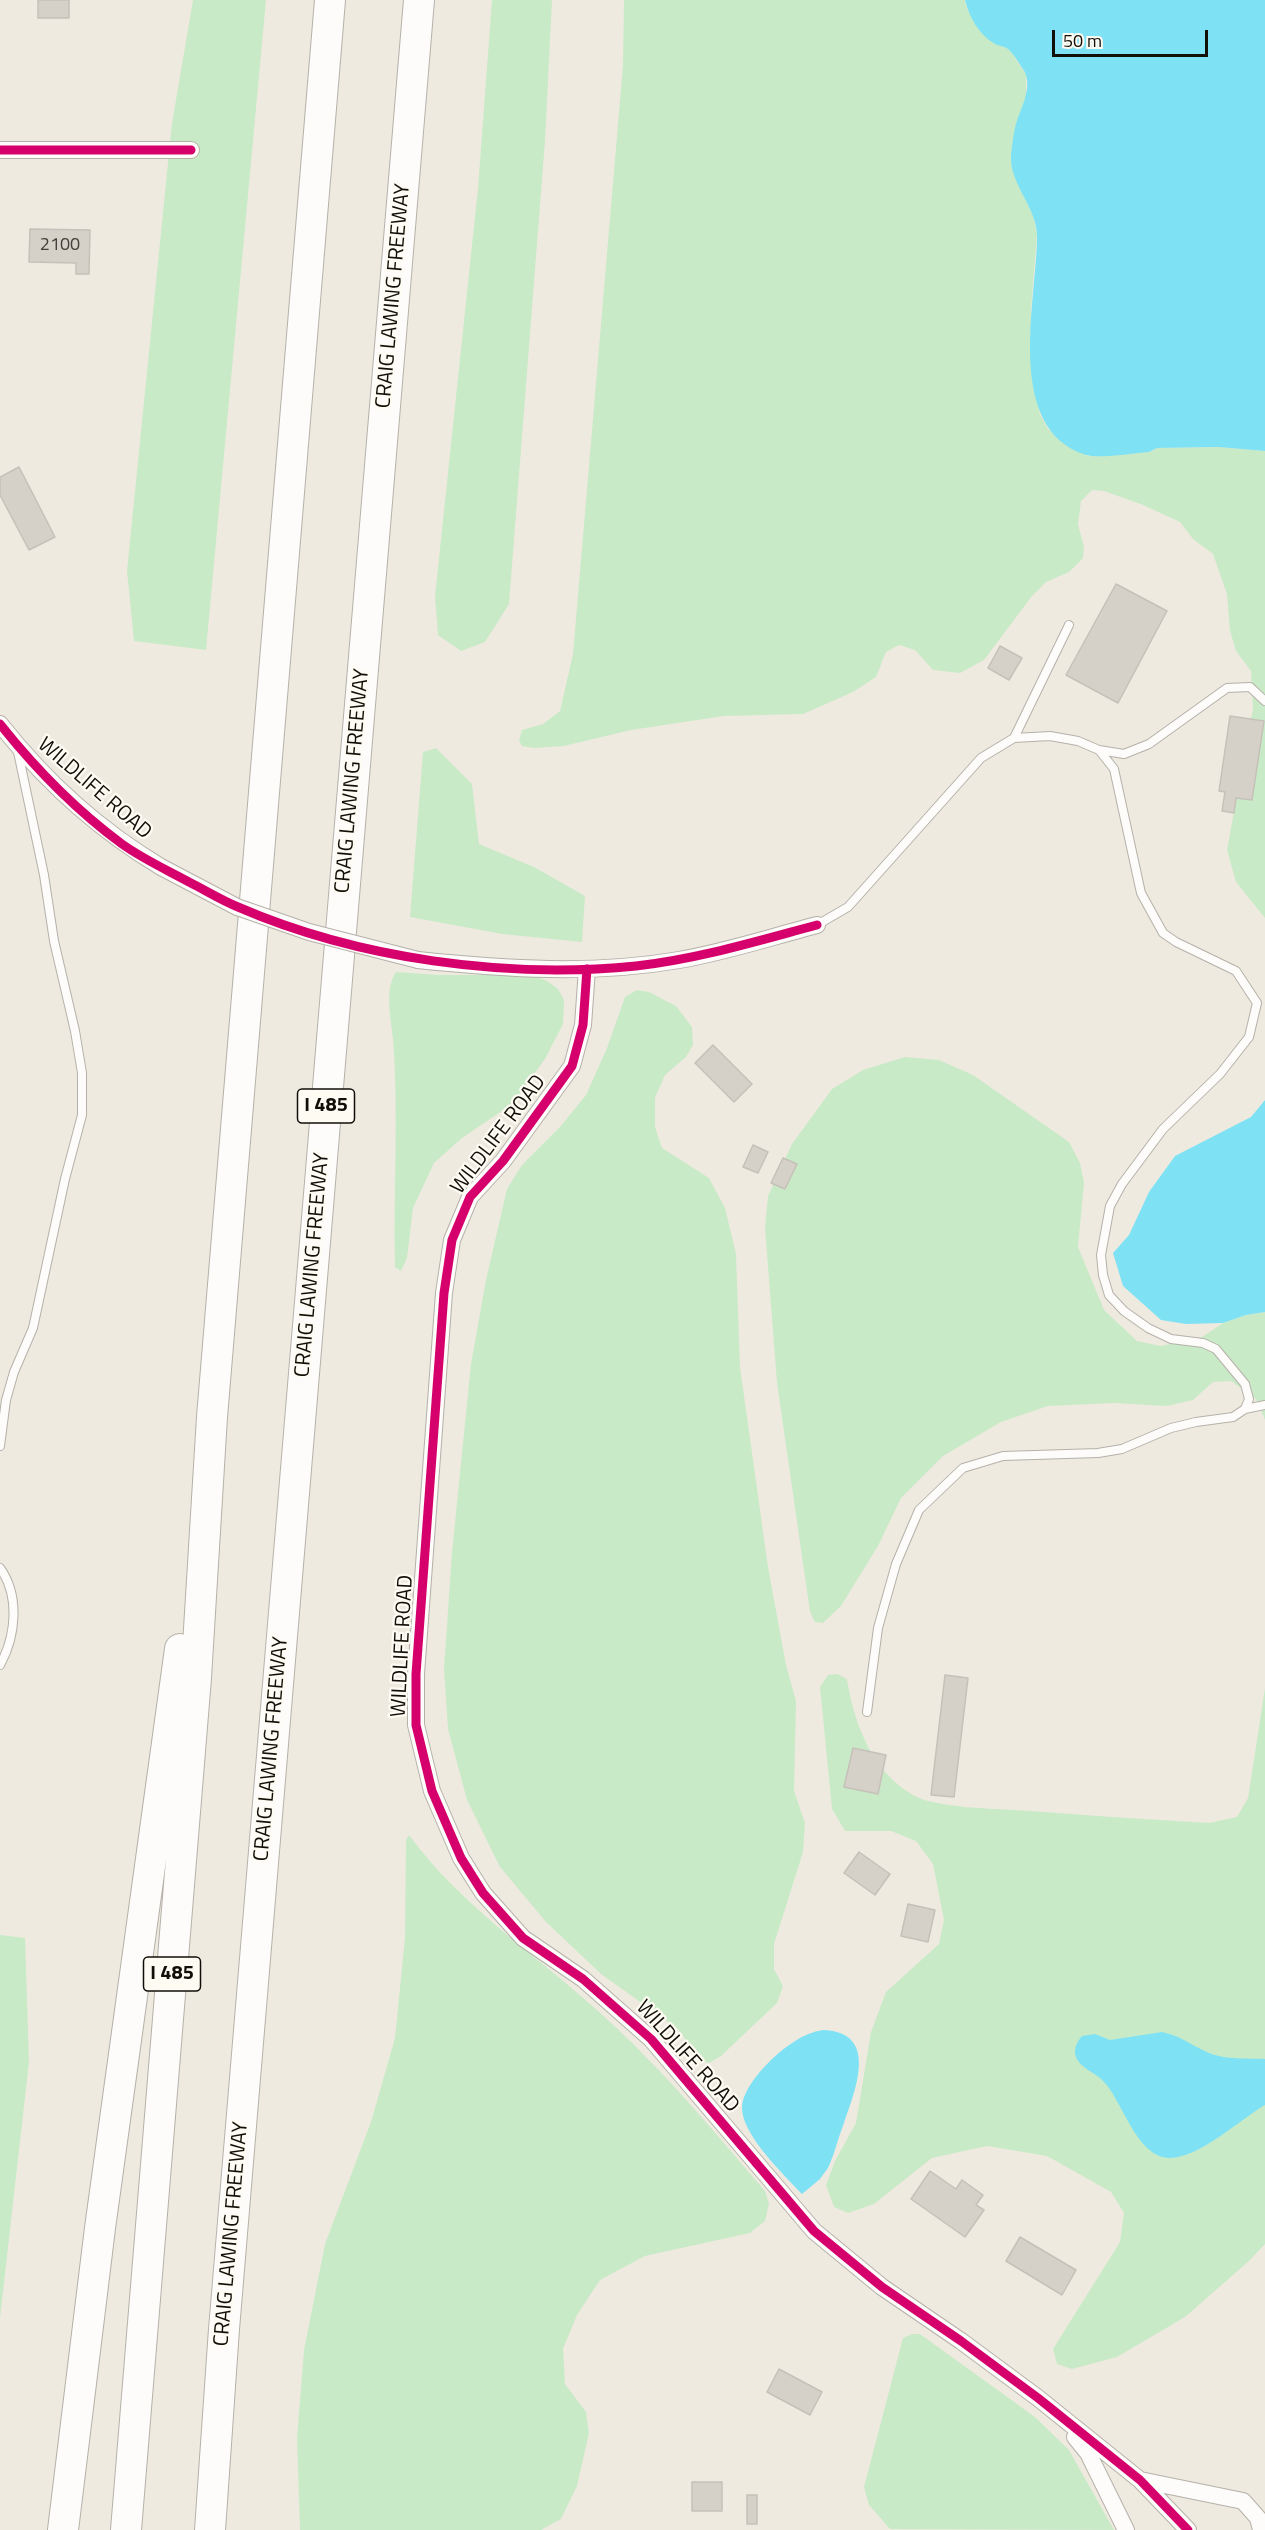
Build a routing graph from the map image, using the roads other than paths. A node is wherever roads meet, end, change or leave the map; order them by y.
1 (330, 0) edge
2 (419, 0) edge
3 (0, 150) edge
4 (191, 150) dead end
5 (1069, 625) dead end
6 (1265, 701) edge
7 (0, 724) edge
8 (1014, 738) junction
9 (17, 746) junction
10 (1099, 750) junction
11 (817, 925) joint
12 (587, 969) junction
13 (1265, 1405) edge
14 (1245, 1409) junction
15 (212, 1417) junction
16 (0, 1446) edge
17 (0, 1568) edge
18 (0, 1665) edge
19 (867, 1712) dead end
20 (1059, 2417) junction
21 (1140, 2480) junction
22 (63, 2530) edge
23 (126, 2530) edge
24 (210, 2530) edge
25 (1126, 2530) edge
26 (1188, 2530) edge
27 (1261, 2530) edge

1 - 15 highway, I 485
2 - 24 highway, CRAIG LAWING FREEWAY / I 485
3 - 4 street
5 - 8 lane
6 - 10 lane
7 - 9 street, WILDLIFE ROAD
8 - 10 lane
8 - 11 lane
9 - 12 street, WILDLIFE ROAD, bridge
9 - 16 lane
10 - 14 lane
11 - 12 street, WILDLIFE ROAD
12 - 20 street, WILDLIFE ROAD
13 - 14 lane
14 - 19 lane
15 - 22 highway
15 - 23 highway, I 485
17 - 18 lane
20 - 21 street
20 - 25 street
21 - 26 street
21 - 27 street

